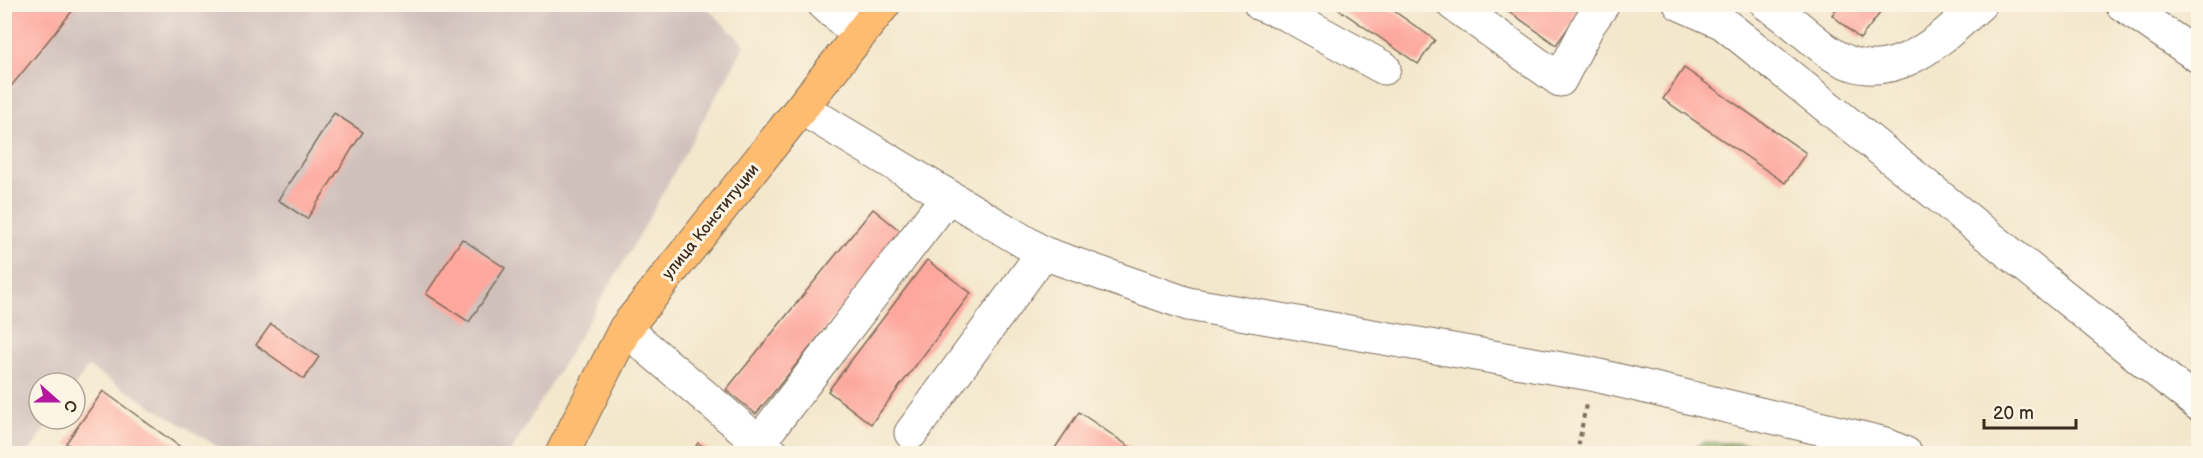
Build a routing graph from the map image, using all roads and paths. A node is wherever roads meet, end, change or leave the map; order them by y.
1 (824, 4) edge
2 (884, 4) edge
3 (1260, 4) edge
4 (1453, 4) edge
5 (1603, 4) edge
6 (1680, 4) edge
7 (1767, 4) edge
8 (1980, 4) edge
9 (2122, 4) edge
10 (1731, 14) edge
11 (859, 35) junction
12 (2199, 56) edge
13 (1384, 68) dead end
14 (803, 109) junction
15 (948, 196) junction
16 (1043, 253) junction
17 (625, 329) junction
18 (1591, 374) junction
19 (2199, 404) edge
20 (911, 434) dead end
21 (767, 447) edge
22 (562, 453) edge
23 (1577, 453) edge
24 (1906, 453) edge

1 - 11 street
2 - 11 main road, улица Конституции
3 - 13 street
4 - 5 street
6 - 10 street
7 - 8 street
9 - 12 street
10 - 19 street
11 - 14 main road, улица Конституции
14 - 15 street
14 - 17 main road, улица Конституции
15 - 16 street
15 - 21 street
16 - 18 street
16 - 20 street
17 - 21 street
17 - 22 main road, улица Конституции
18 - 23 path
18 - 24 street

